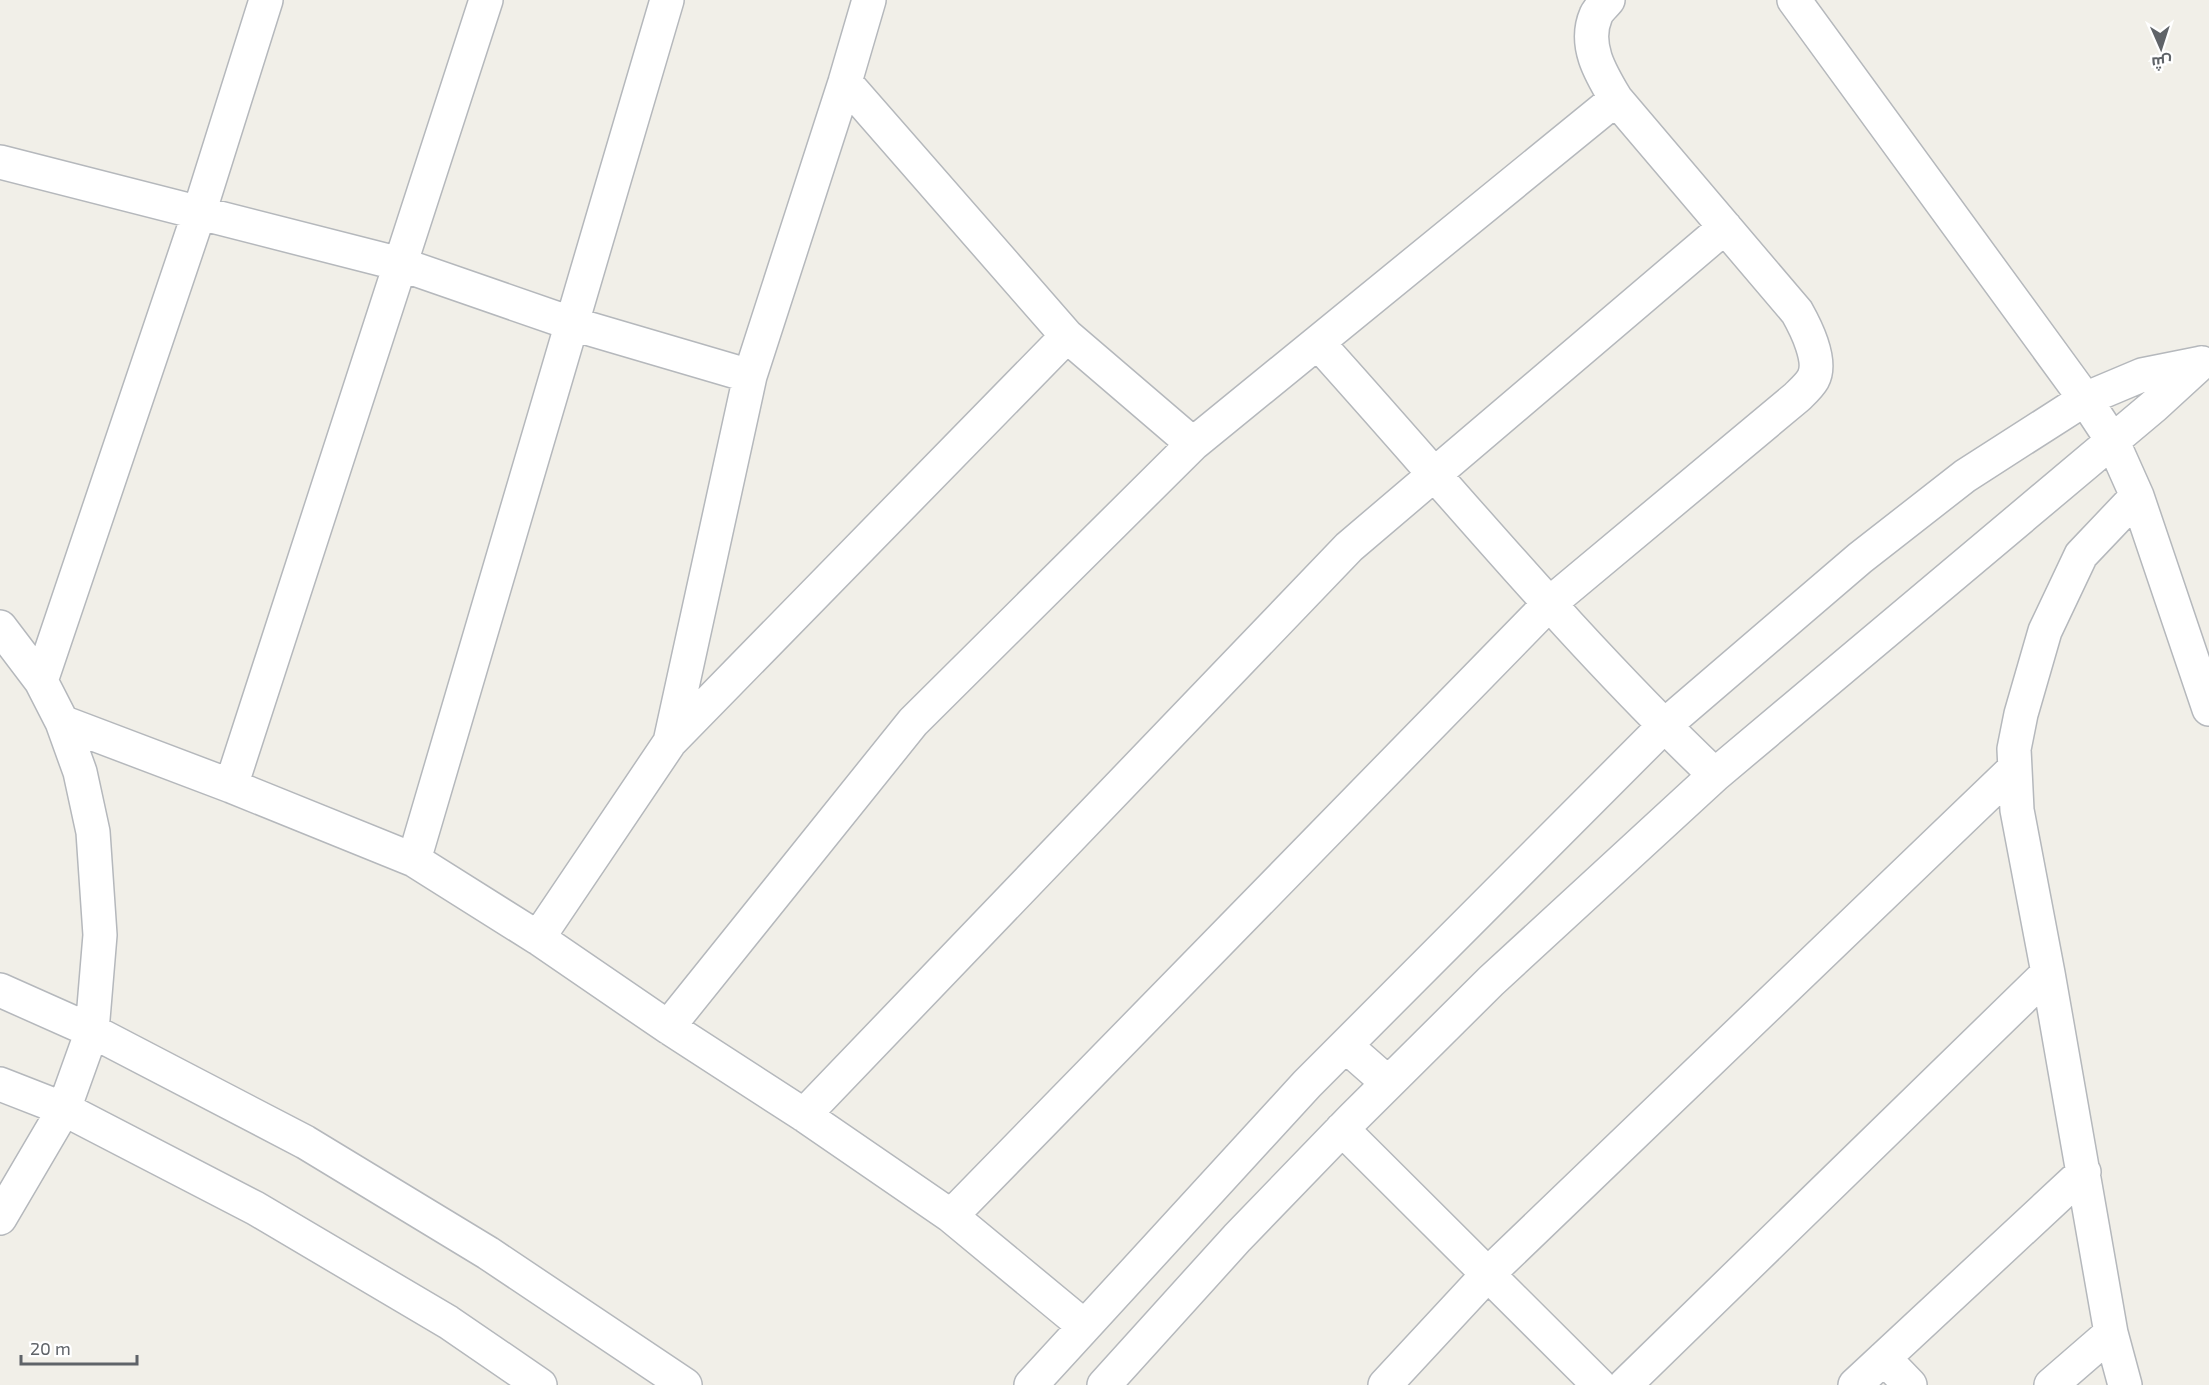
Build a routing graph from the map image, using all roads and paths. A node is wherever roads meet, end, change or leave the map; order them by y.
1 (266, 0) edge
2 (486, 0) edge
3 (667, 0) edge
4 (869, 0) edge
5 (1608, 0) edge
6 (1794, 0) edge
7 (845, 82) junction
8 (1616, 99) junction
9 (0, 162) edge
10 (199, 213) junction
11 (1725, 227) junction
12 (400, 264) junction
13 (573, 324) junction
14 (1067, 336) junction
15 (1318, 343) junction
16 (2205, 360) edge
17 (750, 376) junction
18 (2085, 399) junction
19 (2112, 440) junction
20 (1193, 444) junction
21 (1436, 474) junction
22 (2137, 496) junction
23 (1550, 604) junction
24 (0, 627) edge
25 (41, 681) junction
26 (2209, 709) edge
27 (62, 722) junction
28 (1664, 726) junction
29 (670, 742) junction
30 (2014, 769) junction
31 (1715, 775) junction
32 (231, 786) junction
33 (414, 860) junction
34 (538, 938) junction
35 (2048, 973) junction
36 (0, 990) edge
37 (668, 1027) junction
38 (92, 1030) junction
39 (1346, 1046) junction
40 (1388, 1083) junction
41 (0, 1084) edge
42 (64, 1109) junction
43 (804, 1115) junction
44 (1342, 1129) junction
45 (2084, 1172) junction
46 (951, 1216) junction
47 (0, 1218) edge
48 (1488, 1274) junction
49 (1083, 1326) junction
50 (2111, 1333) junction
51 (1884, 1358) junction
52 (540, 1385) edge
53 (685, 1385) edge
54 (1030, 1385) edge
55 (1104, 1385) edge
56 (1385, 1385) edge
57 (1599, 1385) edge
58 (1624, 1385) edge
59 (1855, 1385) edge
60 (1910, 1385) edge
61 (2051, 1385) edge
62 (2125, 1385) edge

1 - 10 street
2 - 12 street
3 - 13 street
4 - 7 street
5 - 8 street
6 - 18 street
7 - 14 street
7 - 17 street
8 - 11 street
8 - 15 street
9 - 10 street
10 - 12 street
10 - 25 street
11 - 21 street
11 - 23 street
12 - 13 street
12 - 32 street
13 - 17 street
13 - 33 street
14 - 20 street
14 - 29 street
15 - 20 street
15 - 21 street
16 - 18 street
16 - 19 street
17 - 29 street
18 - 19 street
18 - 28 street
19 - 22 street
19 - 31 street
20 - 37 street
21 - 23 street
21 - 43 street
22 - 26 street
22 - 30 street
23 - 28 street
23 - 46 street
24 - 25 street
25 - 27 street
27 - 32 street
27 - 38 street
28 - 31 street
28 - 39 street
29 - 34 street
30 - 35 street
30 - 48 street
31 - 40 street
32 - 33 street
33 - 34 street
34 - 37 street
35 - 45 street
35 - 58 street
36 - 38 street
37 - 43 street
38 - 42 street
38 - 53 street
39 - 40 street
39 - 49 street
40 - 44 street
41 - 42 street
42 - 47 street
42 - 52 street
43 - 46 street
44 - 48 street
44 - 55 street
45 - 50 street
45 - 51 street
46 - 49 street
48 - 56 street
48 - 57 street
49 - 54 street
50 - 61 street
50 - 62 street
51 - 59 street
51 - 60 street

